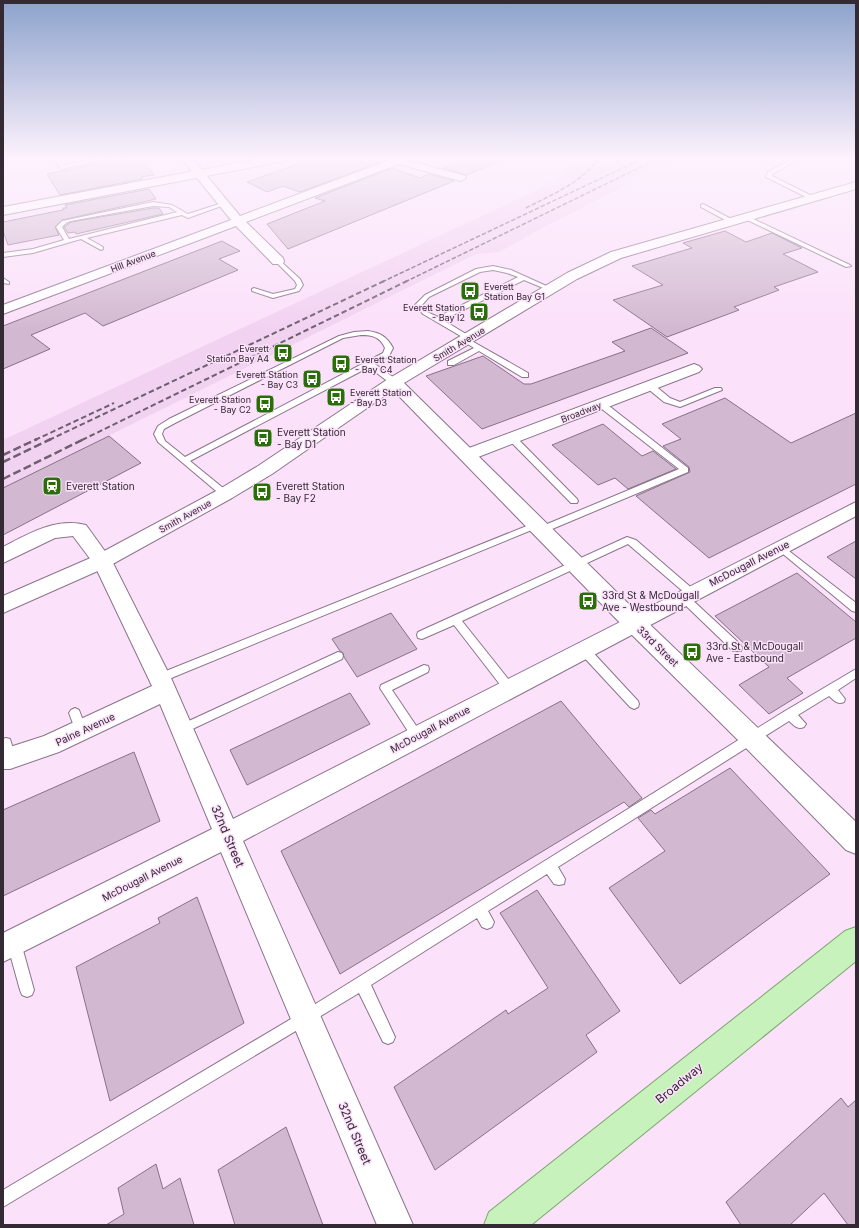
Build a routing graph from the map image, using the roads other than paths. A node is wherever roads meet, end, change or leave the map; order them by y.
1 (94, 215) edge
2 (168, 215) edge
3 (233, 215) edge
4 (253, 215) edge
5 (720, 215) edge
6 (751, 215) edge
7 (745, 217) junction
8 (238, 221) junction
9 (731, 221) junction
10 (82, 236) junction
11 (67, 241) junction
12 (101, 248) dead end
13 (3, 255) edge
14 (278, 261) joint
15 (848, 266) dead end
16 (524, 278) junction
17 (550, 289) junction
18 (254, 290) dead end
19 (3, 310) edge
20 (438, 320) junction
21 (471, 342) junction
22 (451, 363) dead end
23 (370, 364) junction
24 (694, 369) dead end
25 (525, 374) dead end
26 (394, 382) junction
27 (650, 386) junction
28 (718, 390) dead end
29 (601, 404) junction
30 (512, 438) junction
31 (467, 455) junction
32 (184, 461) junction
33 (225, 494) junction
34 (574, 501) dead end
35 (856, 508) edge
36 (540, 527) junction
37 (780, 548) junction
38 (3, 556) edge
39 (102, 561) junction
40 (575, 563) junction
41 (687, 595) junction
42 (3, 605) edge
43 (856, 608) edge
44 (455, 619) junction
45 (634, 623) junction
46 (422, 634) dead end
47 (737, 648) dead end
48 (583, 649) junction
49 (338, 656) dead end
50 (424, 669) dead end
51 (856, 673) edge
52 (163, 685) junction
53 (509, 688) junction
54 (829, 689) junction
55 (840, 699) dead end
56 (634, 704) dead end
57 (789, 714) junction
58 (800, 724) dead end
59 (182, 729) junction
60 (417, 736) junction
61 (752, 737) junction
62 (6, 753) edge
63 (228, 835) junction
64 (856, 841) edge
65 (549, 865) junction
66 (559, 879) dead end
67 (479, 909) junction
68 (487, 922) dead end
69 (856, 942) edge
70 (8, 946) edge
71 (362, 983) junction
72 (26, 990) dead end
73 (306, 1018) junction
74 (388, 1037) dead end
75 (3, 1199) edge
76 (395, 1225) edge
77 (502, 1225) edge

1 - 11 lane
2 - 10 lane
3 - 8 street
4 - 8 street, Hill Avenue
5 - 9 lane
6 - 7 street, Smith Avenue
7 - 9 street, Smith Avenue
7 - 15 lane
8 - 14 street
8 - 19 street, Hill Avenue
9 - 17 street, Smith Avenue
10 - 11 lane
10 - 12 lane
11 - 13 lane
14 - 18 lane
16 - 17 lane
16 - 20 lane
16 - 20 lane
17 - 21 street, Smith Avenue
20 - 21 lane
21 - 22 lane
21 - 25 lane
21 - 26 street, Smith Avenue
23 - 26 lane
23 - 32 lane
23 - 32 lane
24 - 27 street, Broadway
26 - 31 street, 33rd Street
26 - 33 street, Smith Avenue
27 - 28 lane
27 - 29 street, Broadway
29 - 30 street, Broadway
29 - 36 lane
30 - 31 street, Broadway
30 - 34 lane
31 - 36 street, 33rd Street
32 - 33 lane
33 - 39 street, Smith Avenue
35 - 37 street, McDougall Avenue
36 - 40 street, 33rd Street
36 - 52 lane
37 - 41 street, McDougall Avenue
37 - 43 lane
38 - 39 street, 32nd Street
39 - 42 street, Smith Avenue
39 - 52 street, 32nd Street
40 - 41 lane
40 - 44 lane
40 - 45 street, 33rd Street
41 - 45 street, McDougall Avenue
41 - 47 lane
44 - 46 lane
44 - 53 lane
45 - 48 street, McDougall Avenue
45 - 61 street, 33rd Street
48 - 53 street, McDougall Avenue
48 - 56 lane
49 - 59 lane
50 - 60 lane
51 - 54 lane
52 - 59 street, 32nd Street
52 - 62 street, Paine Avenue
53 - 60 street, McDougall Avenue
54 - 55 lane
54 - 57 lane
57 - 58 lane
57 - 61 lane
59 - 63 street, 32nd Street
60 - 63 street, McDougall Avenue
61 - 64 street, 33rd Street
61 - 65 lane
63 - 70 street, McDougall Avenue
63 - 73 street, 32nd Street
65 - 66 lane
65 - 67 lane
67 - 68 lane
67 - 71 lane
69 - 77 main road, Broadway
70 - 72 lane
71 - 73 lane
71 - 74 lane
73 - 75 lane
73 - 76 street, 32nd Street

